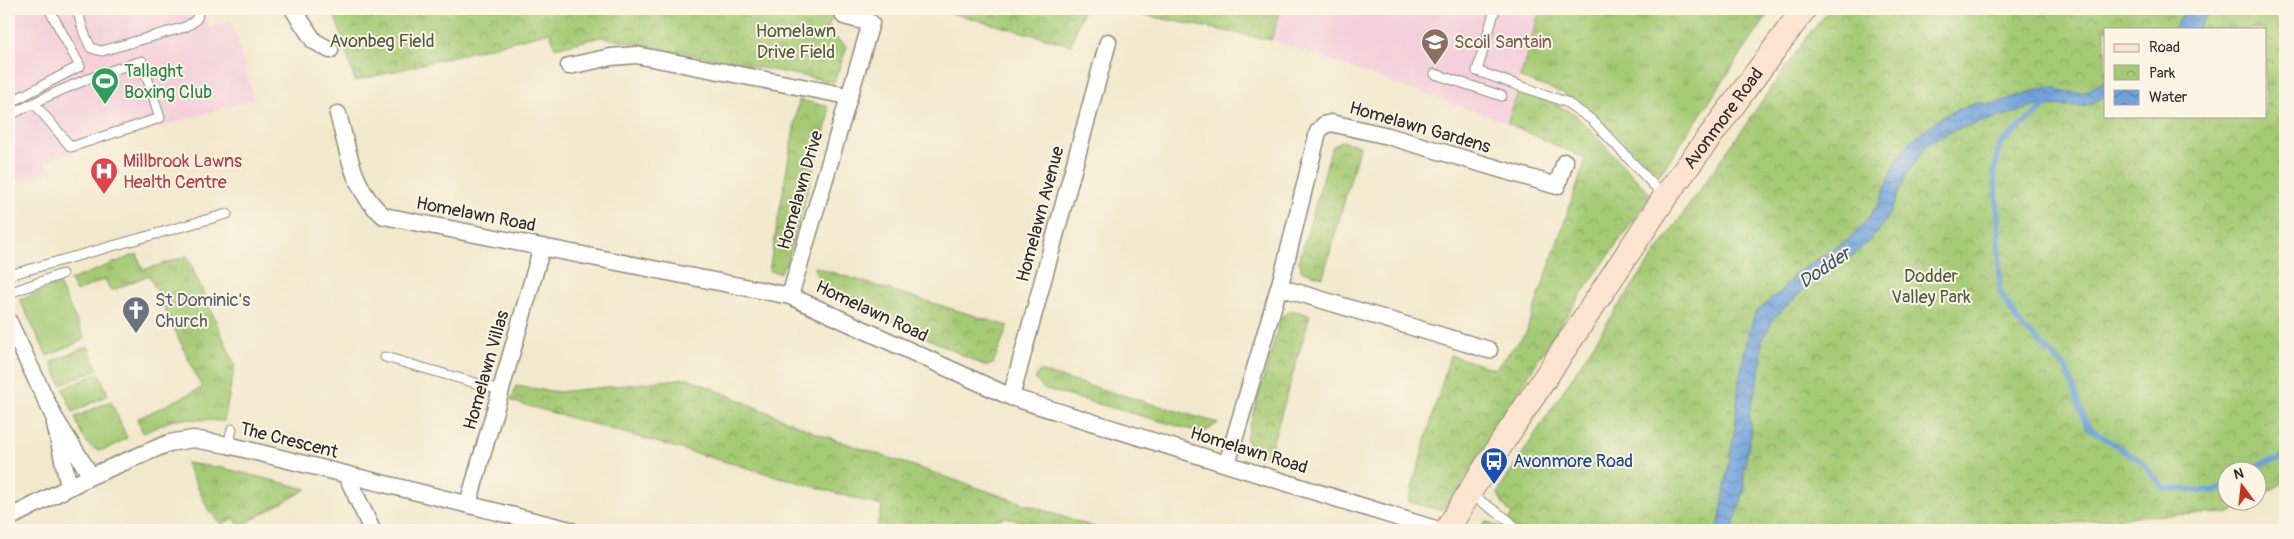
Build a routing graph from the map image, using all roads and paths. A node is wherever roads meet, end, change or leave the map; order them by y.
1 (49, 9) edge
2 (77, 9) edge
3 (198, 9) edge
4 (293, 9) edge
5 (1496, 9) edge
6 (1804, 9) edge
7 (866, 15) edge
8 (844, 16) dead end
9 (1108, 42) dead end
10 (330, 50) dead end
11 (569, 66) dead end
12 (1477, 70) junction
13 (1435, 74) dead end
14 (1472, 86) junction
15 (848, 96) junction
16 (1502, 96) dead end
17 (10, 103) edge
18 (34, 103) junction
19 (338, 114) dead end
20 (9, 116) edge
21 (1565, 162) dead end
22 (1665, 197) junction
23 (227, 214) dead end
24 (542, 247) junction
25 (9, 274) edge
26 (62, 274) dead end
27 (1279, 287) junction
28 (9, 293) edge
29 (790, 296) junction
30 (9, 322) edge
31 (1490, 350) dead end
32 (385, 357) dead end
33 (500, 390) junction
34 (1010, 397) junction
35 (54, 417) junction
36 (1227, 464) junction
37 (346, 474) junction
38 (92, 476) junction
39 (69, 487) junction
40 (1469, 493) junction
41 (468, 504) junction
42 (9, 518) edge
43 (372, 530) edge
44 (570, 530) edge
45 (1438, 530) edge
46 (1447, 530) edge
47 (1518, 530) edge

1 - 17 lane
2 - 3 lane
4 - 10 street
5 - 12 lane
6 - 22 street, Avonmore Road
7 - 8 street, Homelawn Drive
7 - 15 street, Homelawn Drive
9 - 34 street, Homelawn Avenue
11 - 15 street
12 - 14 lane
12 - 22 lane
13 - 14 lane
14 - 16 lane
15 - 29 street, Homelawn Drive
18 - 18 lane
18 - 20 lane
19 - 24 street, Homelawn Road
21 - 27 street, Homelawn Gardens
22 - 40 street, Avonmore Road
23 - 25 lane
24 - 29 street, Homelawn Road
24 - 33 street, Homelawn Villas
26 - 28 lane
27 - 31 street
27 - 36 street, Homelawn Gardens
29 - 34 street, Homelawn Road
30 - 35 street
32 - 33 lane
33 - 41 street, Homelawn Villas
34 - 36 street, Homelawn Road
35 - 38 street
35 - 39 street
36 - 45 street, Homelawn Road
37 - 38 street, The Crescent
37 - 41 street, The Crescent
37 - 43 street
38 - 39 street, The Crescent
39 - 42 street, The Crescent
40 - 46 street, Avonmore Road
40 - 47 lane
41 - 44 street, The Crescent

